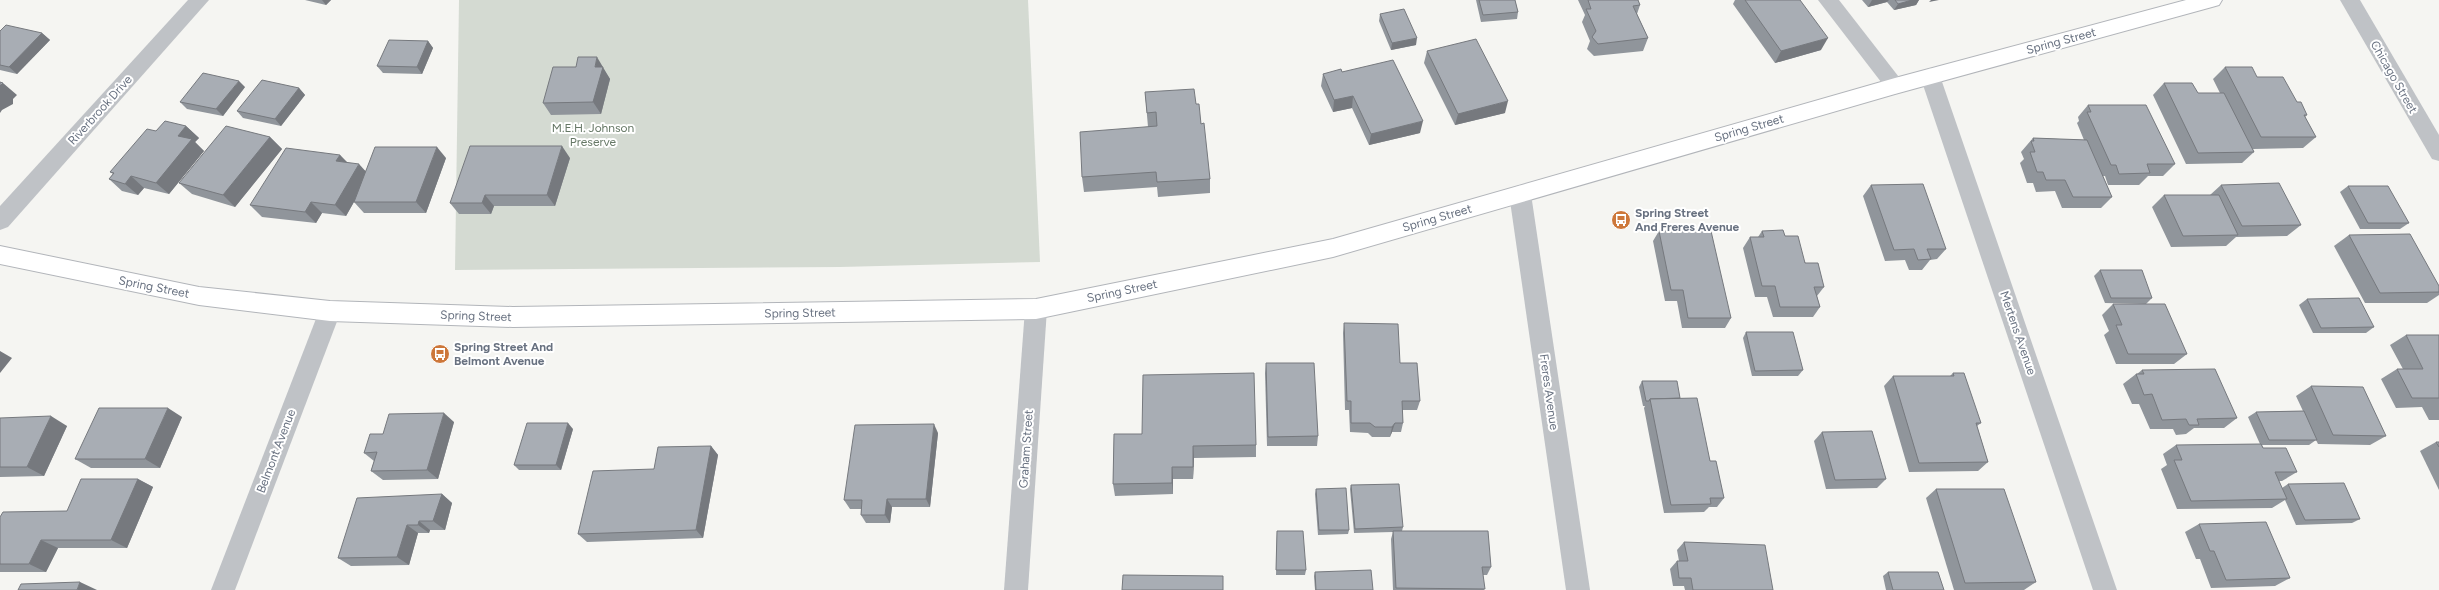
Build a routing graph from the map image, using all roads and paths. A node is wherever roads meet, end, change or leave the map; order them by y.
1 (199, 0) edge
2 (1828, 0) edge
3 (2212, 0) edge
4 (2350, 0) edge
5 (1930, 76) junction
6 (1895, 86) junction
7 (2439, 154) edge
8 (1520, 194) junction
9 (0, 221) edge
10 (0, 255) edge
11 (1036, 309) junction
12 (330, 311) junction
13 (223, 590) edge
14 (1016, 590) edge
15 (1578, 590) edge
16 (2105, 590) edge

1 - 9 street, Riverbrook Drive
2 - 6 street
3 - 5 main road, Spring Street
4 - 7 street, Chicago Street
5 - 6 main road, Spring Street
5 - 16 street, Mertens Avenue
6 - 8 main road, Spring Street
8 - 11 main road, Spring Street
8 - 15 street, Freres Avenue
10 - 12 main road, Spring Street
11 - 12 main road, Spring Street
11 - 14 street, Graham Street
12 - 13 street, Belmont Avenue

